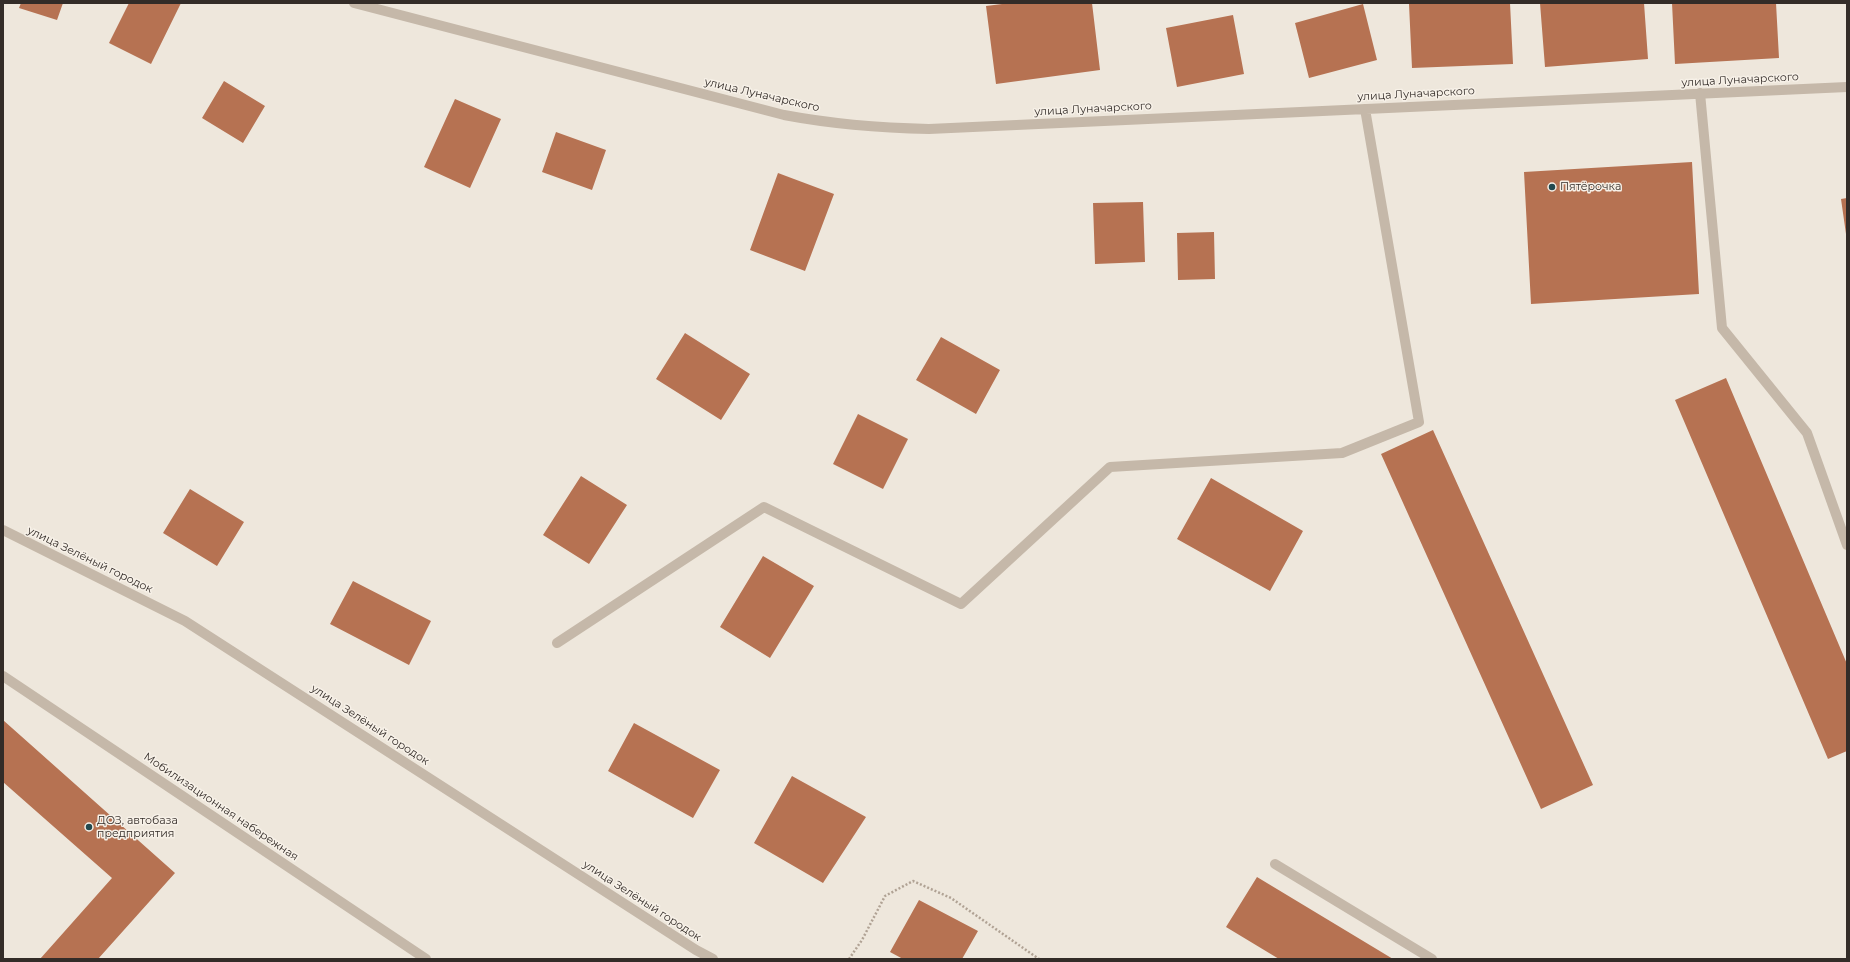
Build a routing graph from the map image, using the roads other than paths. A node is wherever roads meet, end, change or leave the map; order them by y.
1 (354, 3) edge
2 (1847, 87) edge
3 (1700, 93) junction
4 (1365, 109) junction
5 (3, 530) edge
6 (1847, 544) edge
7 (557, 643) dead end
8 (3, 676) edge
9 (1275, 864) dead end
10 (426, 959) edge
11 (713, 959) edge
12 (1432, 959) edge

1 - 4 street, улица Луначарского
2 - 3 street, улица Луначарского
3 - 4 street, улица Луначарского
3 - 6 street
4 - 7 street
5 - 11 street, улица Зелёный городок
8 - 10 street, Мобилизационная набережная
9 - 12 street

